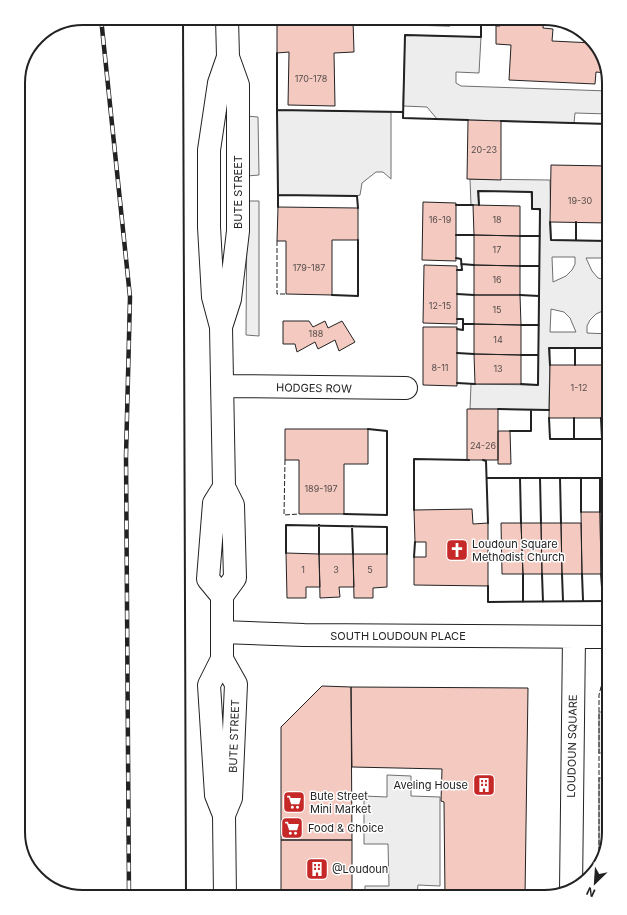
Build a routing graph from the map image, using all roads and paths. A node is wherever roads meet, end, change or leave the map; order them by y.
1 (227, 25) edge
2 (228, 57) junction
3 (221, 327) junction
4 (222, 386) junction
5 (406, 388) dead end
6 (222, 632) junction
7 (574, 637) junction
8 (602, 637) edge
9 (571, 883) edge
10 (225, 890) edge

1 - 2 street, BUTE STREET
2 - 3 street, BUTE STREET
2 - 3 street, BUTE STREET
3 - 4 street, BUTE STREET
4 - 5 street, HODGES ROW
4 - 6 street, BUTE STREET
6 - 7 street, SOUTH LOUDOUN PLACE
6 - 10 street, BUTE STREET
7 - 8 street
7 - 9 street, LOUDOUN SQUARE

